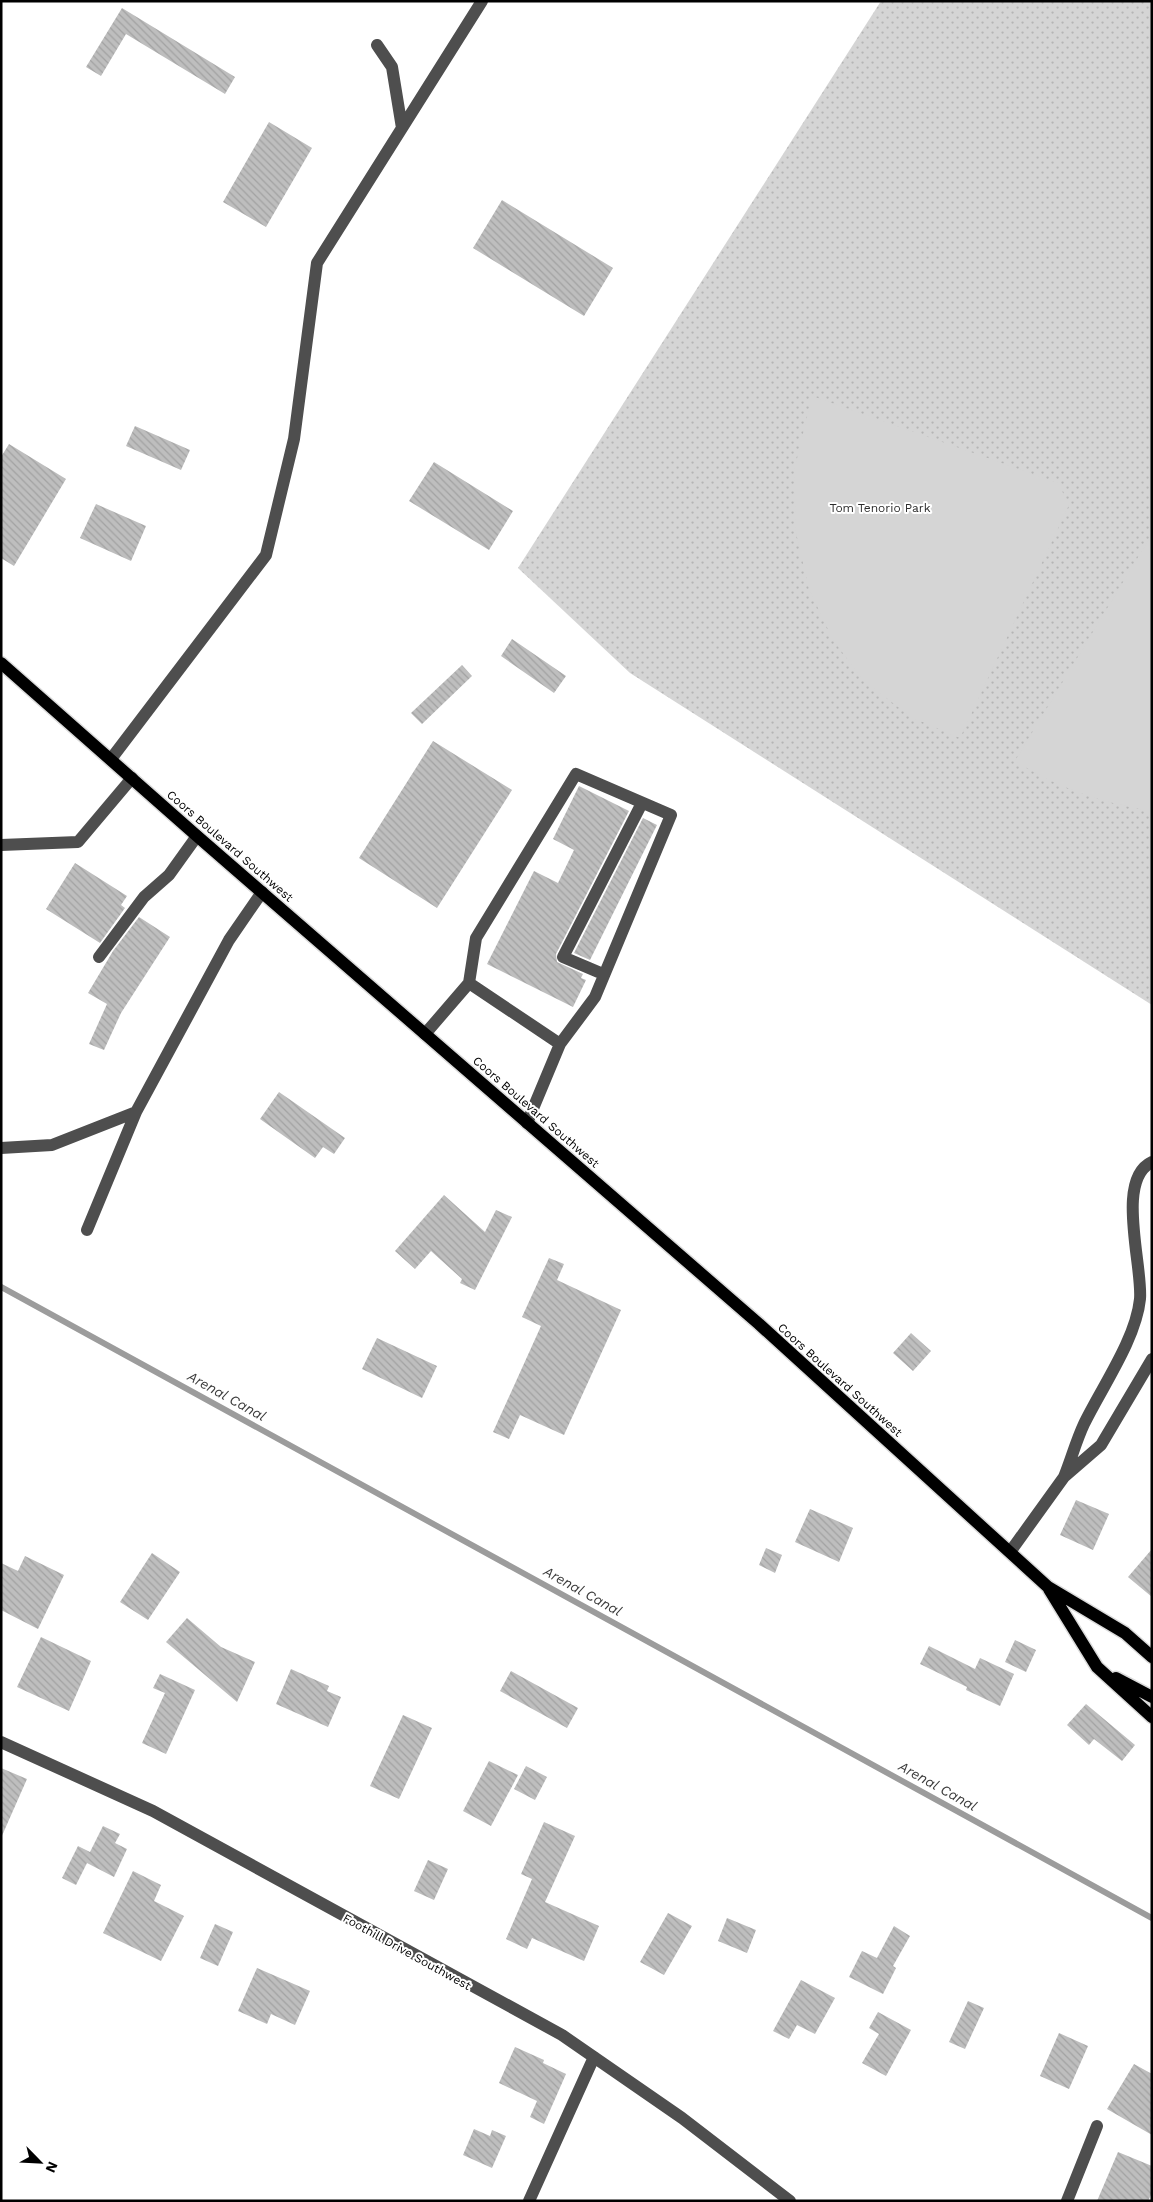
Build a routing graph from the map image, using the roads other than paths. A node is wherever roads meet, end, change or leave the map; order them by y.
1 (482, 1) edge
2 (377, 45) dead end
3 (402, 128) junction
4 (3, 667) edge
5 (111, 759) junction
6 (132, 778) junction
7 (642, 803) junction
8 (197, 836) junction
9 (1, 845) edge
10 (262, 892) junction
11 (99, 957) dead end
12 (603, 974) junction
13 (469, 983) junction
14 (425, 1034) junction
15 (560, 1044) junction
16 (136, 1112) junction
17 (527, 1123) junction
18 (1, 1148) edge
19 (1152, 1162) edge
20 (86, 1230) dead end
21 (1146, 1276) edge
22 (1152, 1359) edge
23 (1064, 1477) junction
24 (1010, 1552) junction
25 (1048, 1587) junction
26 (1152, 1657) edge
27 (1096, 1667) junction
28 (1152, 1697) edge
29 (1152, 1717) edge
30 (1, 1742) edge
31 (594, 2057) junction
32 (1096, 2126) dead end
33 (529, 2201) edge
34 (790, 2201) edge
35 (1067, 2201) edge

1 - 3 street
2 - 3 street
3 - 5 street
4 - 5 main road, Coors Boulevard Southwest
5 - 6 main road, Coors Boulevard Southwest
6 - 8 main road, Coors Boulevard Southwest
6 - 9 street
7 - 12 street
7 - 12 street
7 - 13 street
8 - 10 main road, Coors Boulevard Southwest
8 - 11 street
10 - 14 main road, Coors Boulevard Southwest
10 - 16 street
12 - 15 street
13 - 14 street
13 - 15 street
14 - 17 main road, Coors Boulevard Southwest
15 - 17 street
16 - 18 street
16 - 20 street
17 - 24 main road, Coors Boulevard Southwest
19 - 21 street
21 - 23 street
22 - 23 street
23 - 24 street
24 - 25 main road, Coors Boulevard Southwest
25 - 26 main road, Coors Boulevard Southwest
25 - 27 main road, Coors Boulevard Southwest
27 - 28 main road
27 - 29 main road, Coors Boulevard Southwest
30 - 31 street, Foothill Drive Southwest
31 - 33 street
31 - 34 street, Foothill Drive Southwest
32 - 35 street

